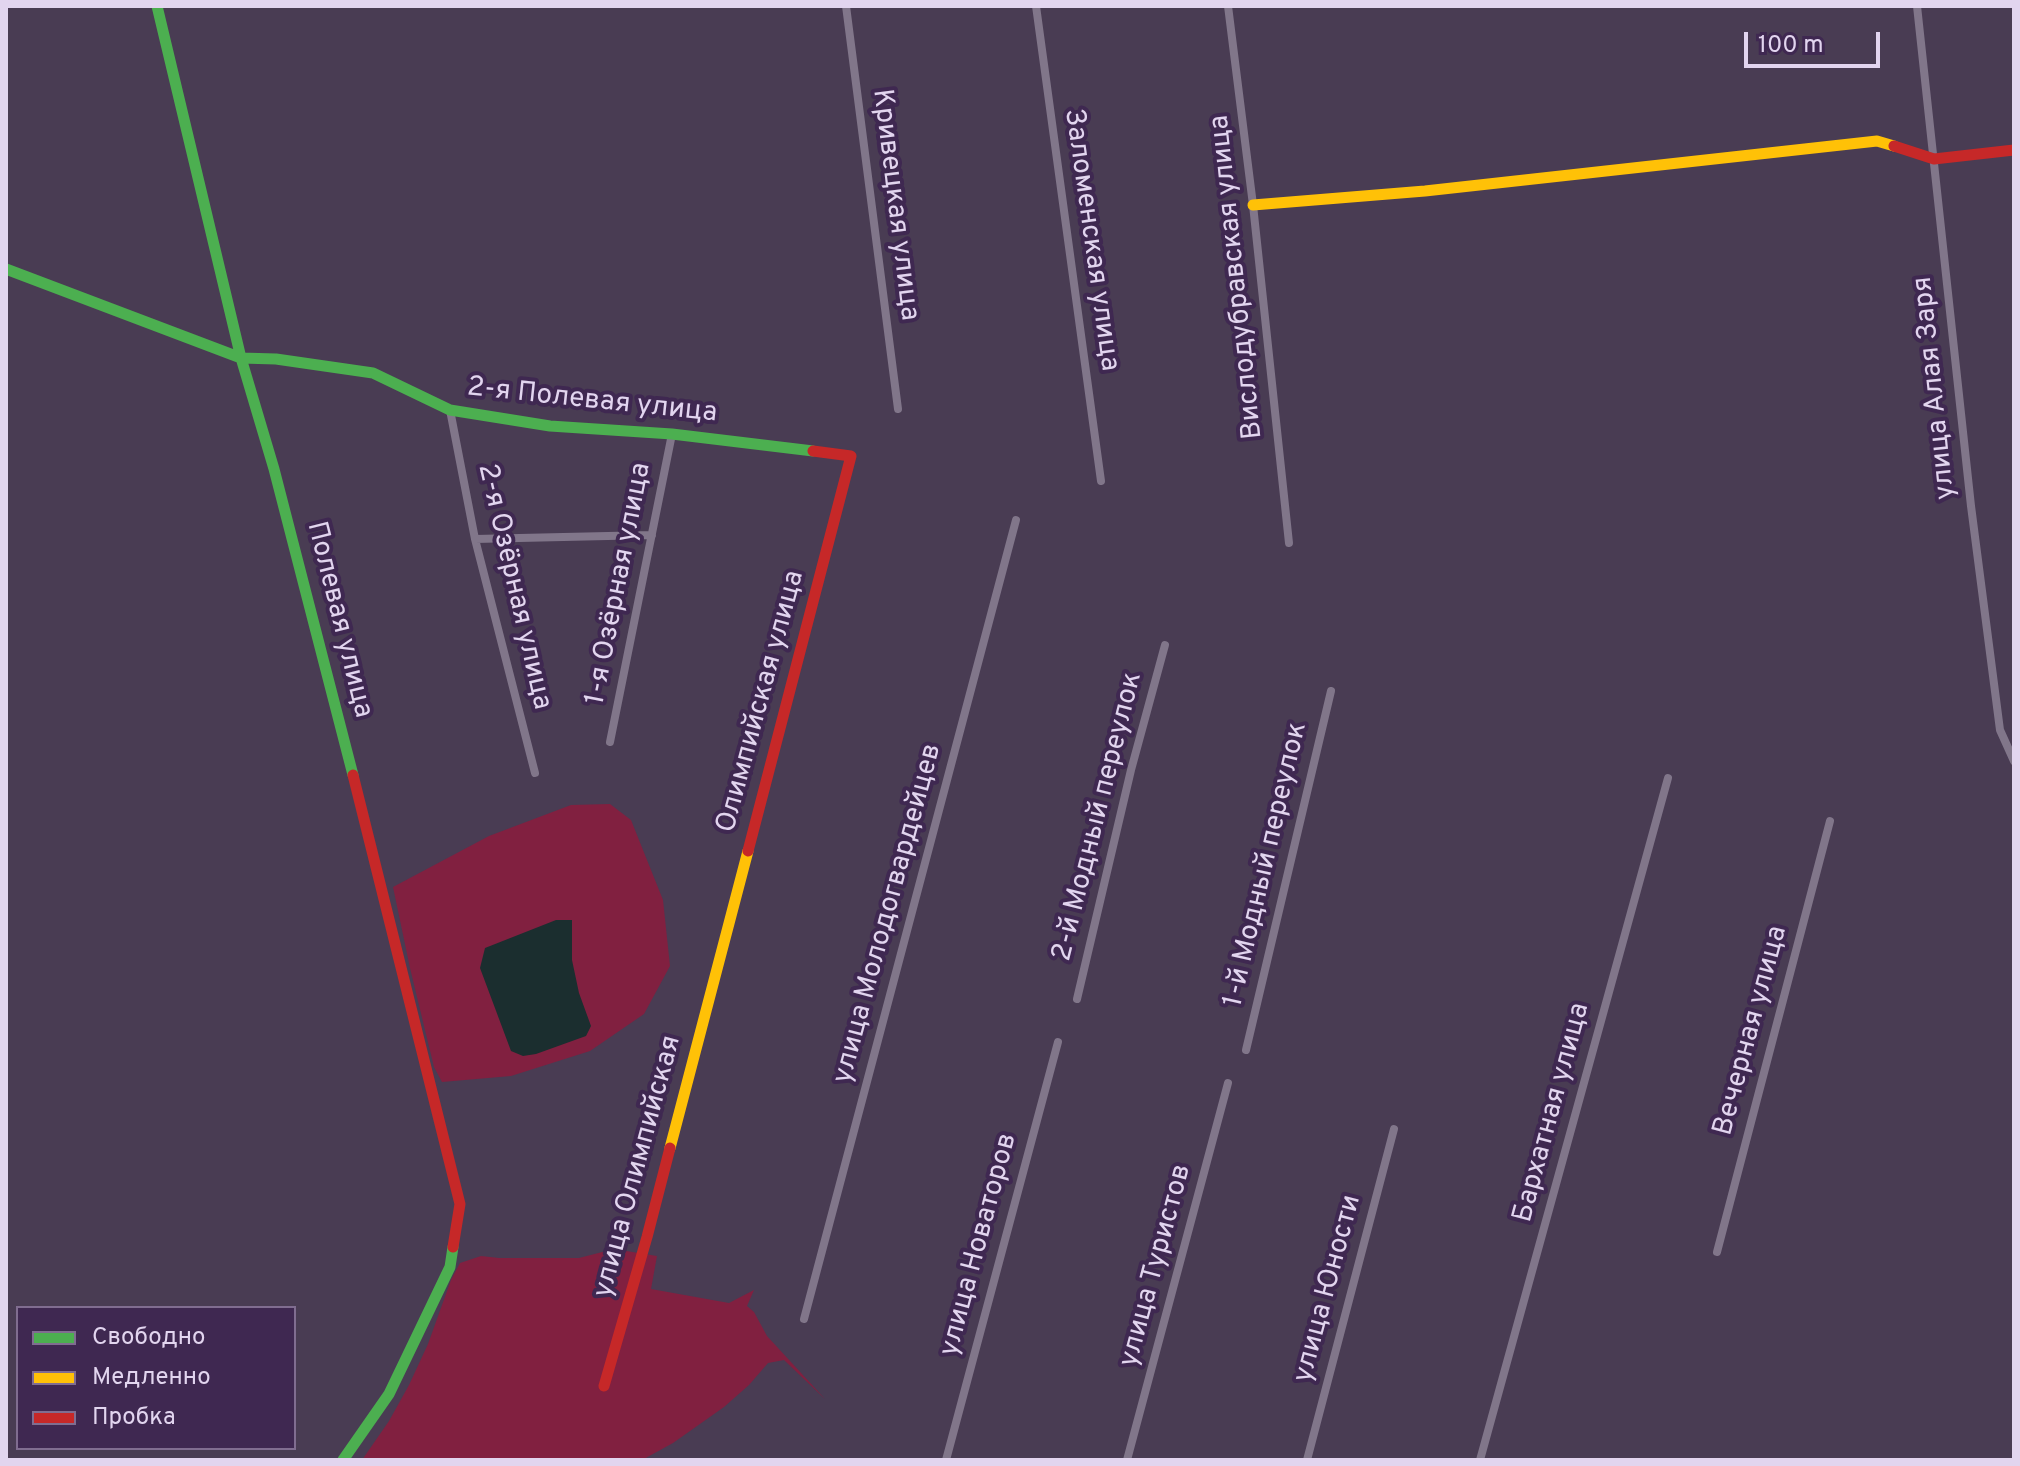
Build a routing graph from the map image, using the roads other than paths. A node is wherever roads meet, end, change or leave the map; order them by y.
1 (157, 6) edge
2 (846, 6) edge
3 (1036, 6) edge
4 (1228, 6) edge
5 (1917, 6) edge
6 (2014, 150) edge
7 (1934, 159) junction
8 (1253, 205) junction
9 (6, 269) edge
10 (241, 358) junction
11 (898, 409) dead end
12 (450, 410) junction
13 (672, 434) junction
14 (851, 456) joint
15 (1101, 481) dead end
16 (1016, 520) dead end
17 (652, 535) junction
18 (475, 539) junction
19 (1289, 543) dead end
20 (1165, 645) dead end
21 (1331, 691) dead end
22 (610, 742) dead end
23 (2014, 761) edge
24 (535, 773) dead end
25 (1668, 778) dead end
26 (1830, 821) dead end
27 (720, 959) joint
28 (1077, 999) dead end
29 (1058, 1042) dead end
30 (1246, 1050) dead end
31 (1228, 1083) dead end
32 (1394, 1129) dead end
33 (1717, 1252) dead end
34 (804, 1319) dead end
35 (604, 1386) dead end
36 (343, 1460) edge
37 (946, 1460) edge
38 (1127, 1460) edge
39 (1307, 1460) edge
40 (1480, 1460) edge

1 - 10 street, Полевая улица
2 - 11 street, Кривецкая улица
3 - 15 street, Заломенская улица
4 - 8 street, Вислодубравская улица
5 - 7 street, улица Алая Заря
6 - 7 street
7 - 8 street
7 - 23 street, улица Алая Заря
8 - 19 street, Вислодубравская улица
9 - 10 street, 2-я Полевая улица
10 - 12 street, 2-я Полевая улица
10 - 36 street, Полевая улица
12 - 13 street, 2-я Полевая улица
12 - 18 street, 2-я Озёрная улица
13 - 14 street, 2-я Полевая улица
13 - 17 street, 1-я Озёрная улица
14 - 27 street, Олимпийская улица
16 - 34 street, улица Молодогвардейцев
17 - 18 street
17 - 22 street, 1-я Озёрная улица
18 - 24 street, 2-я Озёрная улица
20 - 28 street, 2-й Модный переулок
21 - 30 street, 1-й Модный переулок
25 - 40 street, Бархатная улица
26 - 33 street, Вечерная улица
27 - 35 street, улица Олимпийская
29 - 37 street, улица Новаторов
31 - 38 street, улица Туристов
32 - 39 street, улица Юности

